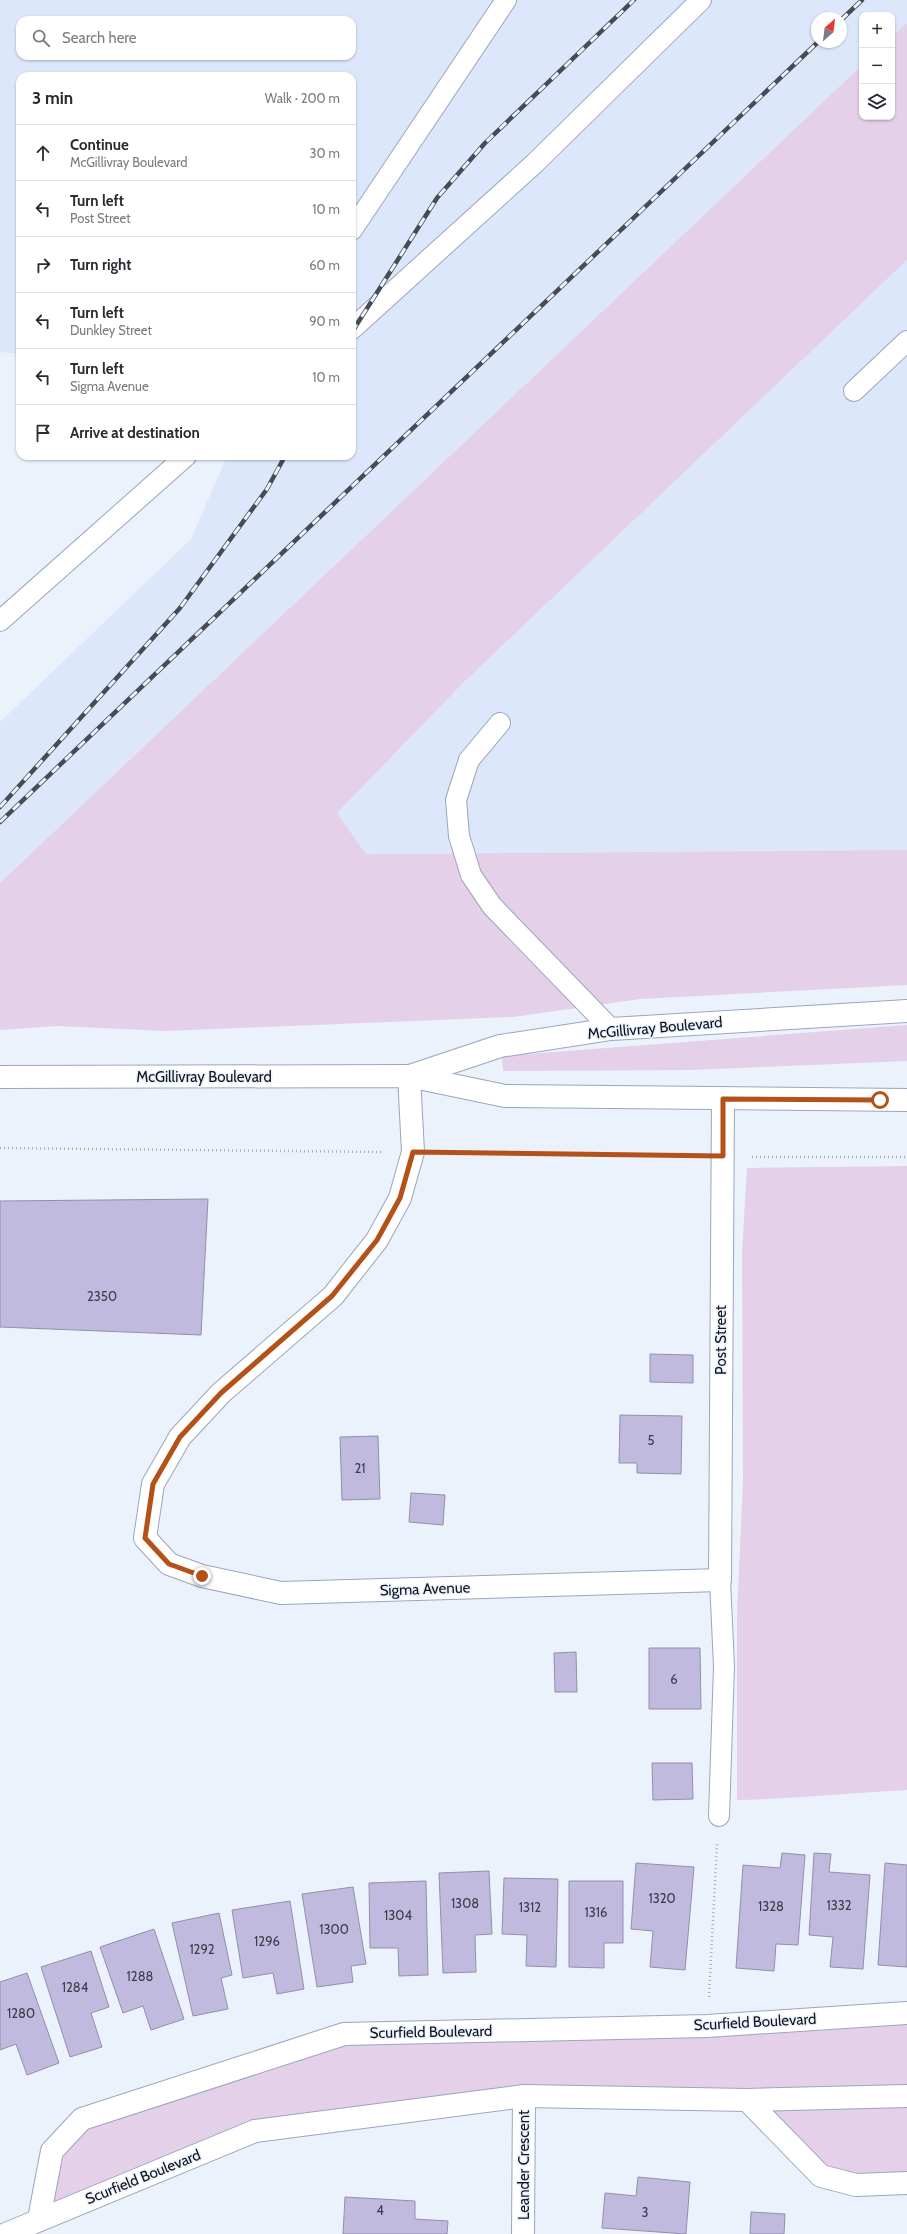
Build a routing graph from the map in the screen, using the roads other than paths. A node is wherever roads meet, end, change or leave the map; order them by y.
1 (506, 0) edge
2 (701, 0) edge
3 (356, 224) edge
4 (356, 325) edge
5 (907, 341) edge
6 (854, 391) dead end
7 (181, 460) edge
8 (0, 621) edge
9 (500, 724) dead end
10 (907, 1011) edge
11 (611, 1029) junction
12 (408, 1076) junction
13 (0, 1077) edge
14 (723, 1099) junction
15 (907, 1100) edge
16 (720, 1580) junction
17 (718, 1816) road end
18 (907, 2013) edge
19 (524, 2096) junction
20 (907, 2096) edge
21 (747, 2100) junction
22 (907, 2183) edge
23 (40, 2219) junction
24 (6, 2234) edge
25 (524, 2234) edge

1 - 3 lane
2 - 4 lane
5 - 6 lane
7 - 8 lane
9 - 11 lane
10 - 11 street, McGillivray Boulevard
11 - 12 street, McGillivray Boulevard
12 - 13 street, McGillivray Boulevard
12 - 14 street, McGillivray Boulevard
12 - 16 street, Sigma Avenue
14 - 15 street, McGillivray Boulevard
14 - 16 street, Post Street
16 - 17 lane
18 - 23 street, Scurfield Boulevard
19 - 21 street, Scurfield Boulevard
19 - 23 street, Scurfield Boulevard
19 - 25 street, Leander Crescent
20 - 21 street, Scurfield Boulevard
21 - 22 street
23 - 24 street, Scurfield Boulevard

